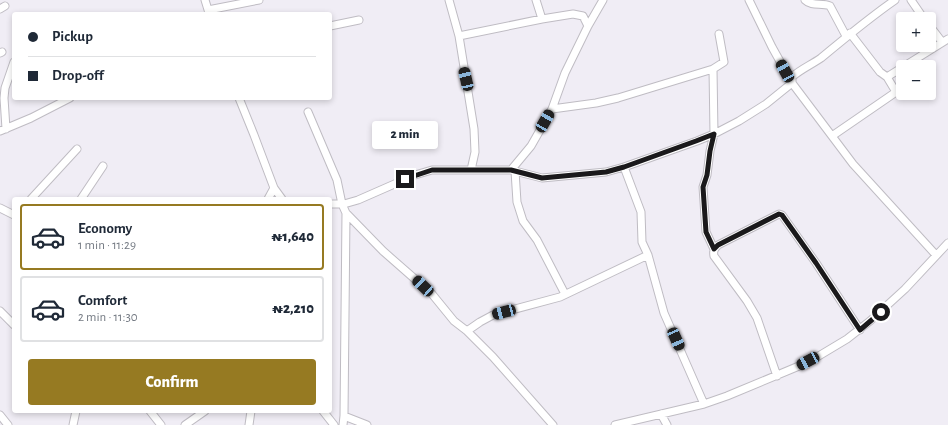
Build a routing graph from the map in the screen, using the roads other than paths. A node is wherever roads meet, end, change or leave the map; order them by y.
1 (206, 0) edge
2 (259, 0) edge
3 (449, 0) edge
4 (536, 0) edge
5 (603, 0) edge
6 (749, 0) edge
7 (805, 0) edge
8 (895, 0) edge
9 (911, 0) edge
10 (209, 12) edge
11 (919, 12) edge
12 (542, 19) junction
13 (359, 20) dead end
14 (332, 26) edge
15 (588, 26) junction
16 (936, 32) edge
17 (719, 34) dead end
18 (848, 35) junction
19 (459, 36) junction
20 (945, 41) edge
21 (914, 60) edge
22 (12, 68) edge
23 (713, 69) junction
24 (896, 71) edge
25 (887, 77) junction
26 (792, 83) junction
27 (66, 100) edge
28 (240, 100) edge
29 (552, 109) junction
30 (308, 112) dead end
31 (3, 130) edge
32 (714, 134) junction
33 (832, 136) junction
34 (77, 149) dead end
35 (103, 166) dead end
36 (624, 167) junction
37 (471, 170) junction
38 (513, 171) junction
39 (274, 188) junction
40 (33, 197) edge
41 (82, 197) edge
42 (269, 197) edge
43 (281, 197) edge
44 (332, 204) edge
45 (342, 204) junction
46 (0, 208) edge
47 (346, 213) junction
48 (12, 214) edge
49 (948, 243) edge
50 (714, 249) junction
51 (648, 255) junction
52 (936, 255) junction
53 (565, 294) junction
54 (0, 311) edge
55 (12, 323) edge
56 (860, 330) junction
57 (467, 331) junction
58 (777, 376) junction
59 (704, 404) junction
60 (76, 413) edge
61 (152, 413) edge
62 (202, 413) edge
63 (251, 413) edge
64 (325, 413) edge
65 (661, 414) junction
66 (0, 415) edge
67 (344, 416) junction
68 (251, 424) edge
69 (8, 425) edge
70 (74, 425) edge
71 (161, 425) edge
72 (185, 425) edge
73 (334, 425) edge
74 (343, 425) edge
75 (367, 425) edge
76 (553, 425) edge
77 (615, 425) edge
78 (667, 425) edge

1 - 10 street
2 - 10 street
3 - 19 street
4 - 12 street
5 - 15 street
6 - 26 street
7 - 18 street
8 - 18 street
9 - 11 street
12 - 15 street
12 - 19 street
13 - 14 street
15 - 29 street
16 - 20 street
17 - 23 street
18 - 25 street
18 - 26 street
19 - 37 street
20 - 21 street
22 - 31 street
23 - 29 street
23 - 32 street
24 - 25 street
25 - 33 street
26 - 32 street
26 - 33 street
27 - 31 street
28 - 39 street
29 - 38 street
30 - 45 street
32 - 36 street
32 - 50 street
33 - 52 street
34 - 40 street
35 - 41 street
36 - 38 street
36 - 51 street
37 - 38 street
37 - 45 street
38 - 53 street
39 - 42 street
39 - 43 street
44 - 45 street
45 - 47 street
46 - 48 street
47 - 57 street
47 - 67 street
49 - 52 street
50 - 56 street
50 - 58 street
51 - 53 street
51 - 59 street
52 - 56 street
53 - 57 street
54 - 55 street
56 - 58 street
57 - 76 street
58 - 59 street
59 - 65 street
60 - 70 street
61 - 71 street
62 - 72 street
63 - 68 street
64 - 73 street
65 - 77 street
65 - 78 street
66 - 69 street
67 - 74 street
67 - 75 street

